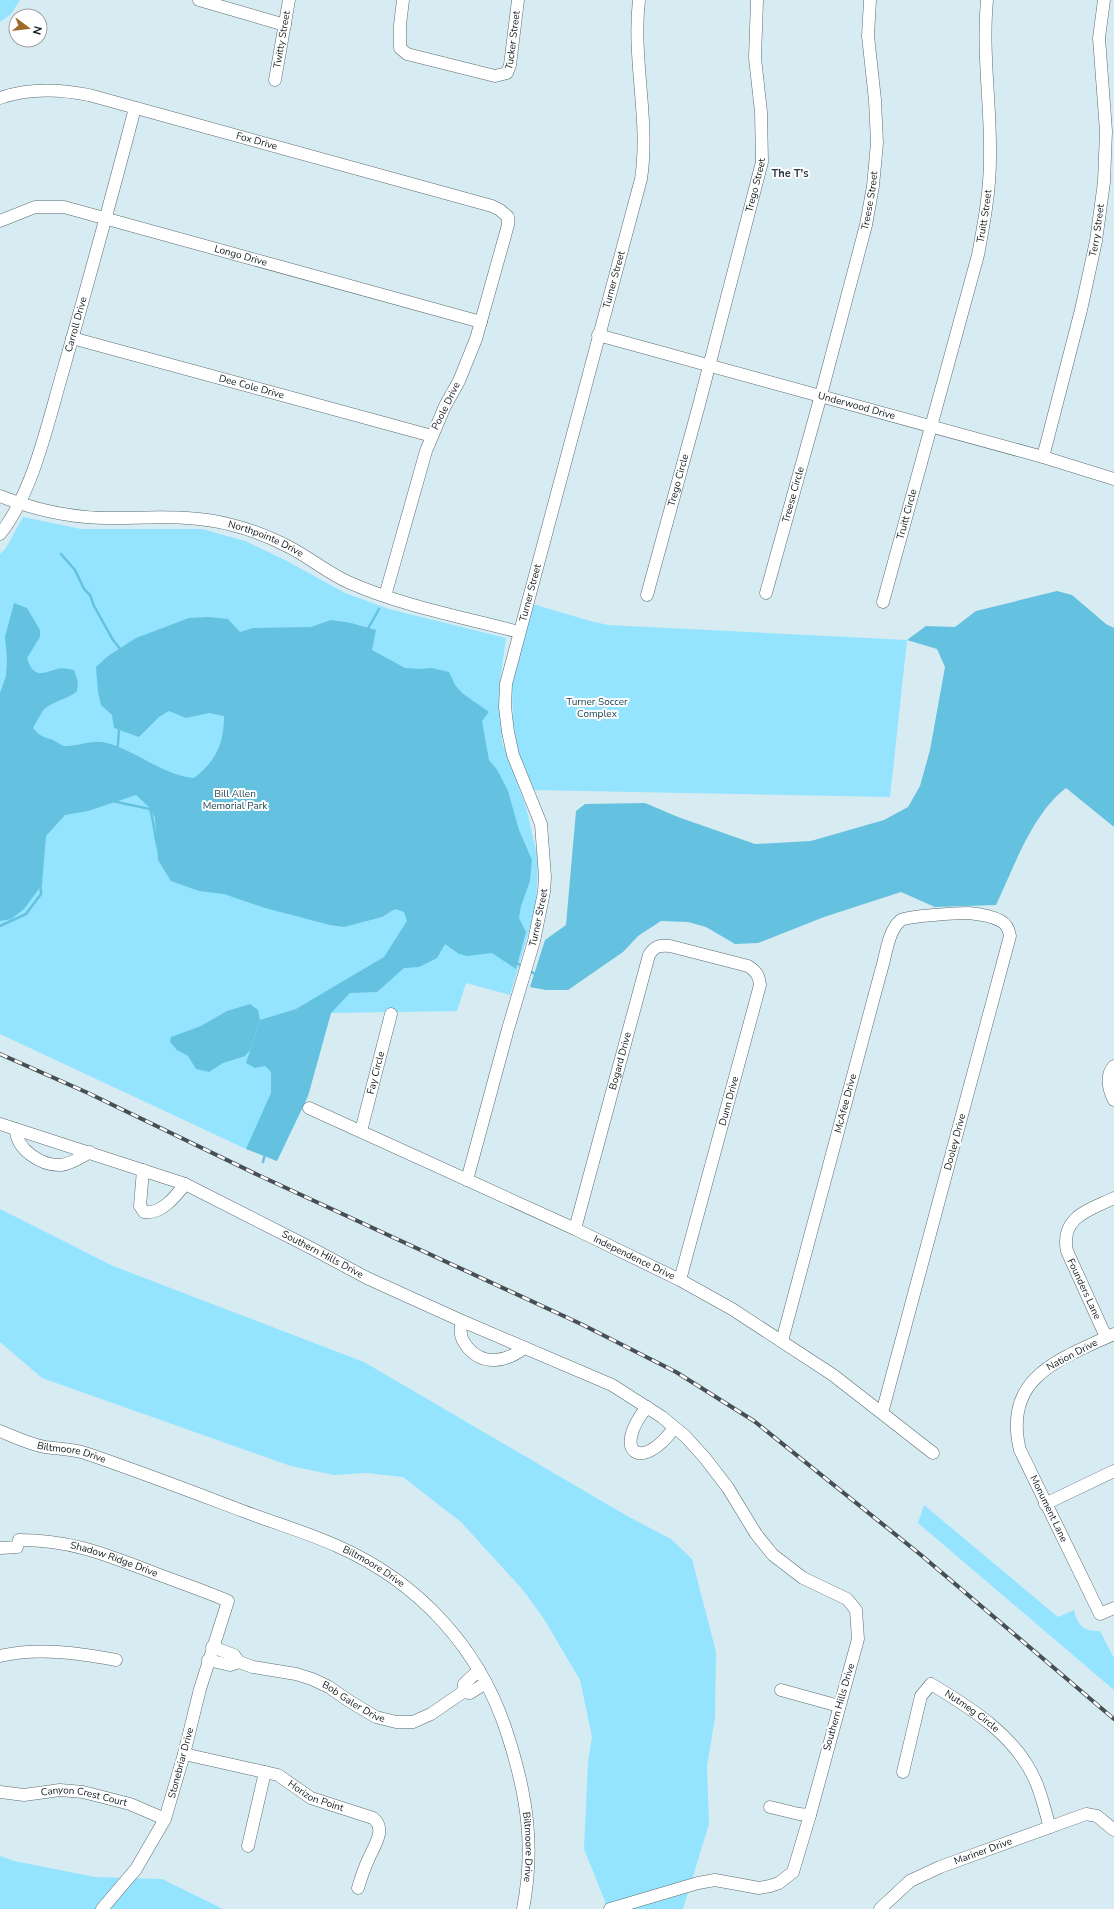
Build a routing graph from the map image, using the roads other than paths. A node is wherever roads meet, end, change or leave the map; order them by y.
1 (199, 0) edge
2 (289, 0) edge
3 (403, 0) edge
4 (518, 0) edge
5 (639, 0) edge
6 (756, 0) edge
7 (870, 0) edge
8 (987, 0) edge
9 (1104, 0) edge
10 (285, 25) junction
11 (275, 80) dead end
12 (0, 98) edge
13 (135, 108) junction
14 (508, 217) joint
15 (105, 218) junction
16 (0, 221) edge
17 (481, 322) junction
18 (598, 335) junction
19 (72, 338) junction
20 (709, 366) junction
21 (821, 395) junction
22 (932, 426) junction
23 (432, 436) junction
24 (1043, 457) junction
25 (1114, 479) edge
26 (0, 496) edge
27 (20, 504) junction
28 (0, 534) edge
29 (766, 593) dead end
30 (647, 595) dead end
31 (385, 596) junction
32 (883, 602) dead end
33 (519, 632) junction
34 (954, 914) joint
35 (707, 956) joint
36 (391, 1014) dead end
37 (1114, 1066) edge
38 (1114, 1100) edge
39 (309, 1108) dead end
40 (0, 1124) edge
41 (16, 1130) junction
42 (361, 1131) junction
43 (90, 1152) junction
44 (143, 1170) junction
45 (467, 1180) junction
46 (185, 1184) junction
47 (1114, 1198) edge
48 (575, 1229) junction
49 (680, 1280) junction
50 (462, 1322) junction
51 (1110, 1335) edge
52 (782, 1341) junction
53 (524, 1348) junction
54 (1020, 1401) joint
55 (647, 1407) junction
56 (882, 1413) junction
57 (674, 1428) junction
58 (0, 1431) edge
59 (934, 1453) dead end
60 (1114, 1471) edge
61 (1045, 1504) junction
62 (0, 1548) edge
63 (228, 1601) joint
64 (1114, 1608) edge
65 (212, 1647) junction
66 (0, 1656) edge
67 (116, 1660) dead end
68 (208, 1660) junction
69 (239, 1662) junction
70 (479, 1670) junction
71 (486, 1683) junction
72 (781, 1690) dead end
73 (463, 1692) junction
74 (839, 1706) junction
75 (184, 1754) junction
76 (265, 1772) junction
77 (903, 1772) dead end
78 (0, 1792) edge
79 (770, 1807) dead end
80 (810, 1815) junction
81 (165, 1818) junction
82 (1050, 1827) junction
83 (1114, 1830) edge
84 (248, 1846) dead end
85 (358, 1888) dead end
86 (102, 1909) edge
87 (523, 1909) edge
88 (610, 1909) edge
89 (880, 1909) edge

1 - 10 street
2 - 10 street, Twitty Street
3 - 4 street, Tucker Street
5 - 18 street, Turner Street
6 - 20 street, Trego Street
7 - 21 street, Treese Street
8 - 22 street, Truitt Street
9 - 24 street, Terry Street
10 - 11 street, Twitty Street
12 - 13 street, Fox Drive
13 - 14 street, Fox Drive
13 - 15 street, Carroll Drive
14 - 17 street, Poole Drive
15 - 16 street, Longo Drive
15 - 17 street, Longo Drive
15 - 19 street, Carroll Drive
17 - 23 street, Poole Drive
18 - 20 street, Underwood Drive
18 - 33 street, Turner Street
19 - 23 street, Dee Cole Drive
19 - 27 street, Carroll Drive
20 - 21 street, Underwood Drive
20 - 30 street, Trego Circle
21 - 22 street, Underwood Drive
21 - 29 street, Treese Circle
22 - 24 street, Underwood Drive
22 - 32 street, Truitt Circle
23 - 31 street, Poole Drive
24 - 25 street, Underwood Drive
26 - 27 street, Northpointe Drive
27 - 28 street, Carroll Drive
27 - 31 street, Northpointe Drive
31 - 33 street, Northpointe Drive
33 - 45 street, Turner Street
34 - 52 street, McAfee Drive
34 - 56 street, Dooley Drive
35 - 48 street, Bogard Drive
35 - 49 street, Dunn Drive
36 - 42 street, Fay Circle
37 - 38 street
39 - 42 street, Independence Drive
40 - 41 street, Southern Hills Drive
41 - 43 street, Southern Hills Drive
41 - 43 street
42 - 45 street, Independence Drive
43 - 44 street, Southern Hills Drive
44 - 46 street, Southern Hills Drive
44 - 46 street
45 - 48 street, Independence Drive
46 - 50 street, Southern Hills Drive
47 - 51 street, Founders Lane
48 - 49 street, Independence Drive
49 - 52 street, Independence Drive
50 - 53 street, Southern Hills Drive
50 - 53 street
51 - 54 street, Nation Drive
52 - 56 street, Independence Drive
53 - 55 street, Southern Hills Drive
54 - 61 street, Monument Lane
55 - 57 street, Southern Hills Drive
55 - 57 street
56 - 59 street, Independence Drive
57 - 74 street, Southern Hills Drive
58 - 70 street, Biltmoore Drive
60 - 61 street
61 - 64 street, Monument Lane
62 - 63 street, Shadow Ridge Drive
63 - 65 street, Stonebriar Drive
65 - 68 street, Stonebriar Drive
65 - 69 street, Bob Galer Drive
66 - 67 street
68 - 69 street, Bob Galer Drive
68 - 75 street, Stonebriar Drive
69 - 73 street, Bob Galer Drive
70 - 71 street, Biltmoore Drive
70 - 73 street, Bob Galer Drive
71 - 73 street, Bob Galer Drive
71 - 87 street, Biltmoore Drive
72 - 74 street
74 - 80 street, Southern Hills Drive
75 - 76 street, Horizon Point
75 - 81 street, Stonebriar Drive
76 - 84 street
76 - 85 street, Horizon Point
77 - 82 street, Nutmeg Circle
78 - 81 street, Canyon Crest Court
79 - 80 street
80 - 88 street, Southern Hills Drive
81 - 86 street, Stonebriar Drive
82 - 83 street, Mariner Drive
82 - 89 street, Mariner Drive

